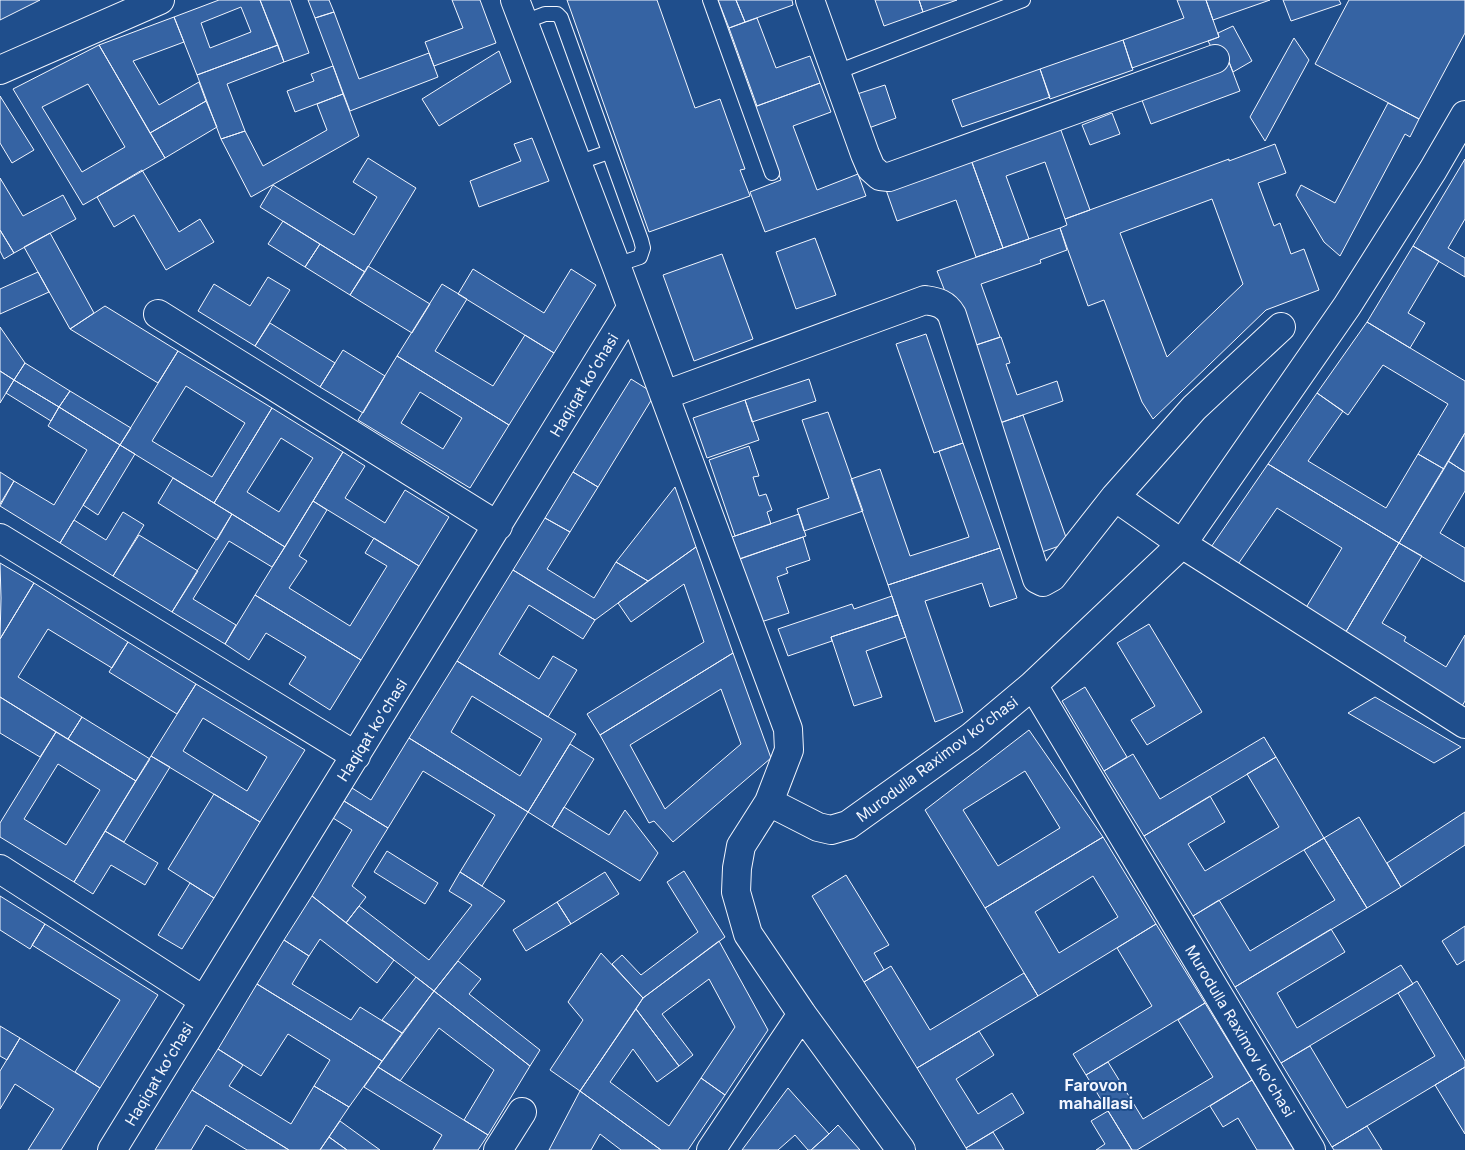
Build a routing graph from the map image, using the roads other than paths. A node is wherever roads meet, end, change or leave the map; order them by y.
1 (160, 0) edge
2 (710, 0) edge
3 (810, 0) edge
4 (1023, 0) edge
5 (519, 11) edge
6 (1215, 59) dead end
7 (0, 70) edge
8 (837, 72) junction
9 (1465, 114) edge
10 (609, 152) junction
11 (577, 163) junction
12 (772, 173) dead end
13 (616, 265) junction
14 (631, 308) junction
15 (158, 314) dead end
16 (1281, 327) dead end
17 (664, 395) junction
18 (1115, 497) junction
19 (498, 526) junction
20 (0, 538) edge
21 (1182, 544) junction
22 (1033, 685) junction
23 (1465, 724) edge
24 (356, 756) junction
25 (769, 802) junction
26 (0, 869) edge
27 (203, 1000) junction
28 (802, 1014) junction
29 (522, 1112) dead end
30 (112, 1150) edge
31 (498, 1150) edge
32 (711, 1150) edge
33 (901, 1150) edge
34 (1311, 1150) edge

1 - 7 street
2 - 12 lane
3 - 8 street
4 - 8 lane
5 - 10 lane
5 - 11 street
6 - 8 street
9 - 21 street
10 - 11 lane
10 - 13 lane
11 - 13 street
13 - 14 street
14 - 17 street
14 - 19 street, Haqiqat koʻchasi
15 - 19 street
16 - 18 street
17 - 18 street
17 - 25 street
18 - 21 street
19 - 24 street, Haqiqat koʻchasi
20 - 24 street
21 - 22 street
21 - 23 street
22 - 25 street, Murodulla Raximov koʻchasi
22 - 34 street, Murodulla Raximov koʻchasi
24 - 27 street, Haqiqat koʻchasi
25 - 28 street
26 - 27 street
27 - 30 street, Haqiqat koʻchasi
28 - 32 street
28 - 33 street
29 - 31 street

